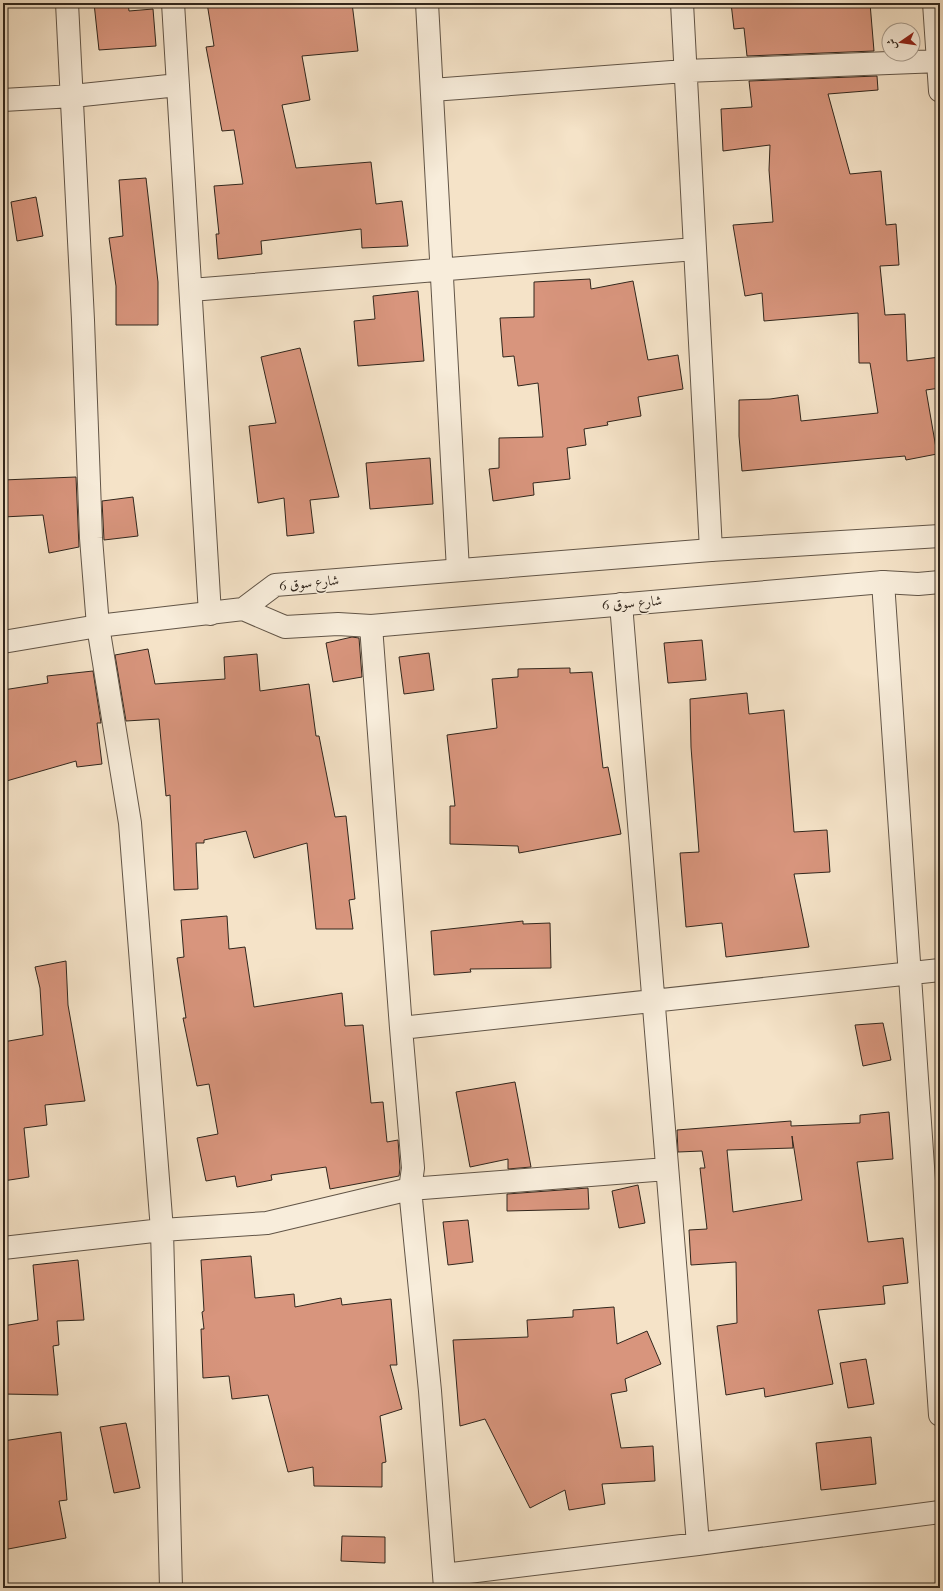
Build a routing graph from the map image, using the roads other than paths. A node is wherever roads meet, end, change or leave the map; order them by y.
1 (67, 3) edge
2 (173, 3) edge
3 (427, 3) edge
4 (682, 3) edge
5 (934, 3) edge
6 (939, 61) edge
7 (685, 71) junction
8 (178, 85) junction
9 (432, 90) junction
10 (940, 91) edge
11 (73, 96) junction
12 (3, 100) edge
13 (695, 249) junction
14 (441, 270) junction
15 (191, 290) junction
16 (940, 536) edge
17 (711, 550) junction
18 (458, 570) junction
19 (883, 582) junction
20 (940, 582) edge
21 (621, 604) junction
22 (243, 609) junction
23 (210, 614) junction
24 (98, 626) junction
25 (371, 626) junction
26 (3, 642) edge
27 (940, 970) edge
28 (910, 973) junction
29 (654, 1001) junction
30 (401, 1028) junction
31 (932, 1169) edge
32 (667, 1170) junction
33 (410, 1189) junction
34 (162, 1230) junction
35 (3, 1248) edge
36 (940, 1415) edge
37 (940, 1512) edge
38 (698, 1544) junction
39 (445, 1581) edge
40 (171, 1588) edge

1 - 11 street
2 - 8 street
3 - 9 street
4 - 7 street
5 - 6 street
6 - 7 street
6 - 10 street
7 - 9 street
7 - 13 street
8 - 11 street
8 - 15 street
9 - 14 street
11 - 12 street
11 - 24 street
13 - 14 street
13 - 17 street
14 - 15 street
14 - 18 street
15 - 23 street
16 - 17 street, شارع سوق 6
17 - 18 street, شارع سوق 6
18 - 22 street, شارع سوق 6
19 - 20 street, شارع سوق 6
19 - 21 street, شارع سوق 6
19 - 28 street
21 - 25 street, شارع سوق 6
21 - 29 street
22 - 23 street
22 - 25 street, شارع سوق 6
23 - 24 street
24 - 26 street
24 - 34 street
25 - 30 street
27 - 28 street
28 - 29 street
28 - 31 street
29 - 30 street
29 - 32 street
30 - 33 street
31 - 36 street
32 - 33 street
32 - 38 street
33 - 34 street
33 - 39 street
34 - 35 street
34 - 40 street
37 - 38 street
38 - 39 street

